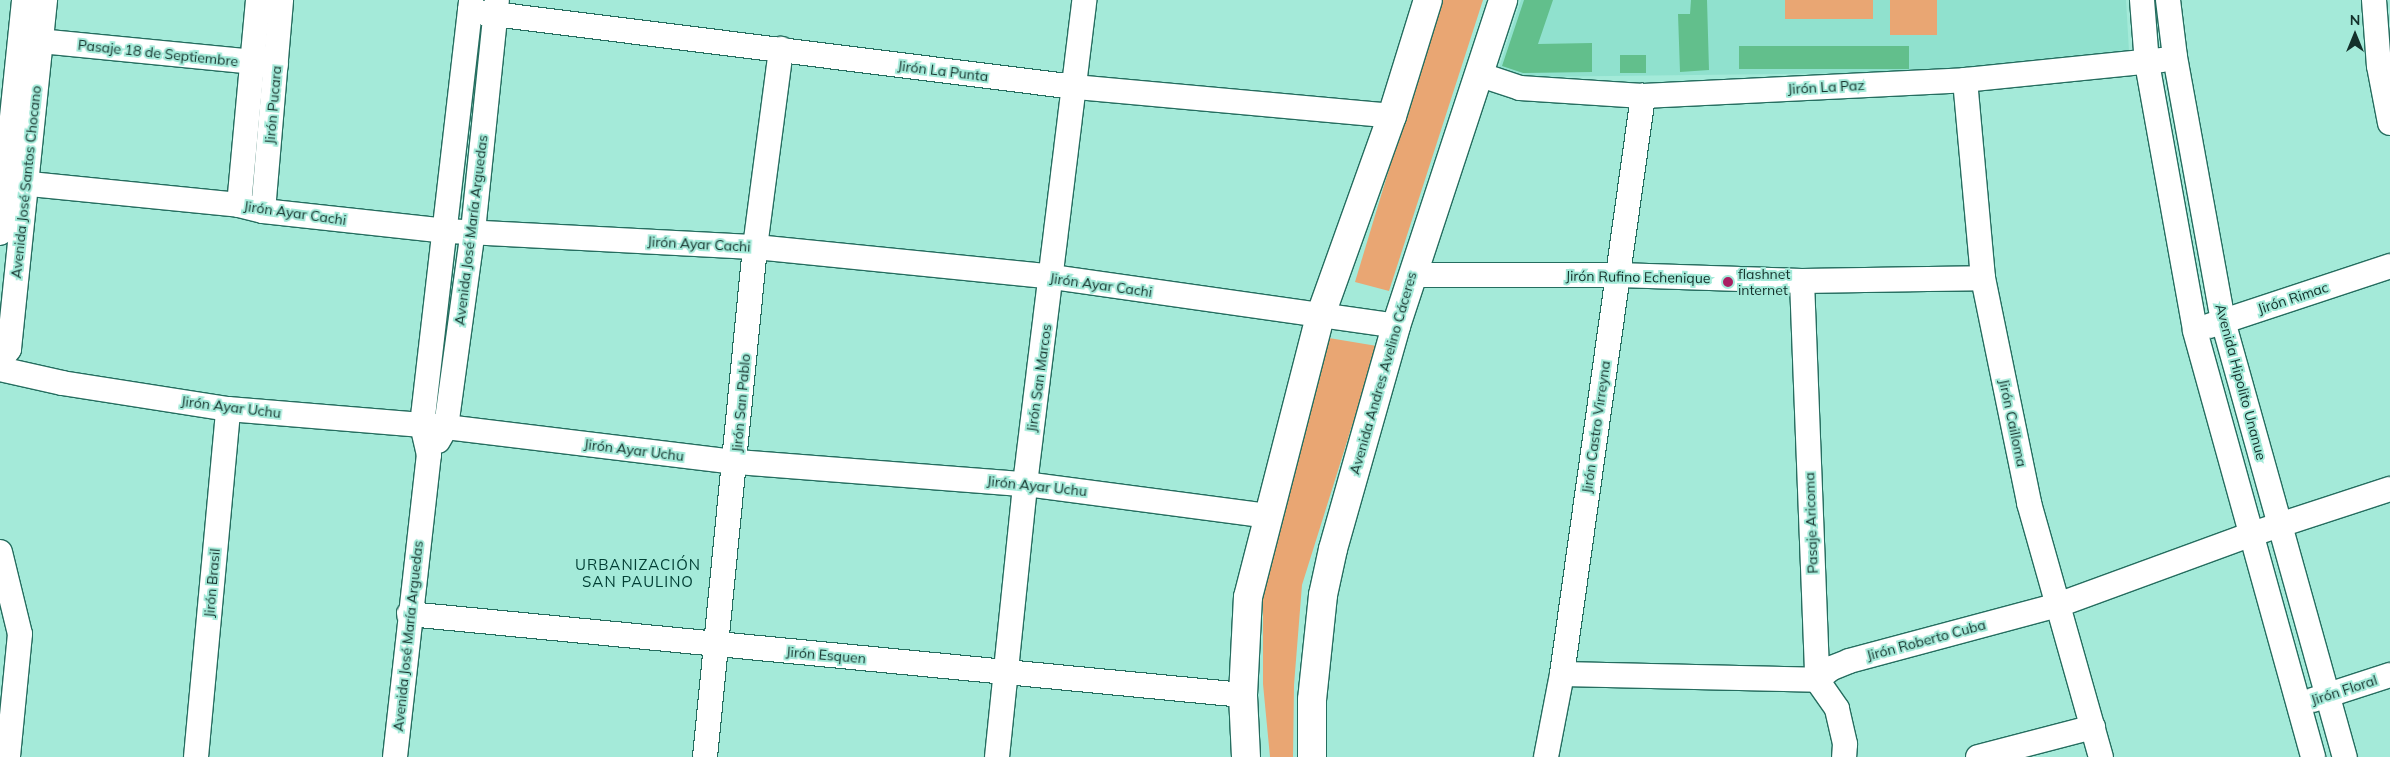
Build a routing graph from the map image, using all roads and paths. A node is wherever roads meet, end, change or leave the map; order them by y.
1 (24, 0) edge
2 (45, 0) edge
3 (258, 0) edge
4 (282, 0) edge
5 (1084, 0) edge
6 (1428, 0) edge
7 (1503, 0) edge
8 (2142, 0) edge
9 (2168, 0) edge
10 (2374, 0) edge
11 (471, 6) edge
12 (496, 7) edge
13 (40, 41) junction
14 (781, 49) junction
15 (2175, 57) junction
16 (251, 62) junction
17 (2147, 63) junction
18 (276, 64) junction
19 (1478, 74) junction
20 (1965, 80) junction
21 (1075, 88) junction
22 (2182, 93) junction
23 (1643, 96) junction
24 (2154, 99) junction
25 (1392, 116) junction
26 (2390, 123) edge
27 (11, 182) edge
28 (239, 205) junction
29 (2203, 210) junction
30 (263, 211) junction
31 (2175, 217) junction
32 (447, 231) junction
33 (473, 231) junction
34 (0, 234) edge
35 (755, 247) junction
36 (2390, 266) edge
37 (1412, 275) junction
38 (1618, 275) junction
39 (1053, 277) junction
40 (1983, 278) junction
41 (1802, 281) junction
42 (1320, 316) junction
43 (2223, 321) junction
44 (1396, 326) junction
45 (2195, 331) junction
46 (0, 361) edge
47 (0, 369) edge
48 (228, 409) junction
49 (422, 425) junction
50 (446, 427) junction
51 (429, 455) junction
52 (736, 462) junction
53 (1025, 484) junction
54 (2390, 489) edge
55 (1269, 516) junction
56 (2280, 527) junction
57 (2252, 534) junction
58 (0, 552) edge
59 (2058, 606) junction
60 (409, 614) junction
61 (715, 644) junction
62 (1004, 672) junction
63 (1562, 674) junction
64 (2390, 675) edge
65 (1817, 680) junction
66 (1244, 695) junction
67 (2329, 695) junction
68 (2298, 705) junction
69 (2093, 727) junction
70 (8, 757) edge
71 (196, 757) edge
72 (395, 757) edge
73 (705, 757) edge
74 (997, 757) edge
75 (1246, 757) edge
76 (1312, 757) edge
77 (1546, 757) edge
78 (1844, 757) edge
79 (1978, 757) edge
80 (2101, 757) edge
81 (2313, 757) edge
82 (2345, 757) edge

1 - 27 street, Avenida José Santos Chocano
2 - 13 street, Avenida José Santos Chocano
3 - 16 street, Jirón Pucara
4 - 18 street, Jirón Pucara
5 - 21 street, Jirón San Marcos
6 - 25 main road
7 - 19 main road, Avenida Andres Avelino Cáceres
8 - 17 street
9 - 15 street, Avenida Hipolito Unanue
10 - 26 street
11 - 12 street, Jirón La Punta
11 - 32 street, Avenida José María Arguedas
12 - 14 street, Jirón La Punta
12 - 33 street, Avenida José María Arguedas
13 - 16 street, Pasaje 18 de Septiembre
13 - 27 street, Avenida José Santos Chocano
14 - 21 street, Jirón La Punta
14 - 35 street, Jirón San Pablo
15 - 17 street, Jirón La Paz
15 - 22 street, Avenida Hipolito Unanue
16 - 18 street, Pasaje 18 de Septiembre
16 - 28 street, Jirón Pucara
17 - 20 street, Jirón La Paz
17 - 24 street
18 - 30 street, Jirón Pucara
19 - 23 street, Jirón La Paz
19 - 37 main road, Avenida Andres Avelino Cáceres
20 - 23 street, Jirón La Paz
20 - 40 street, Jirón Cailloma
21 - 25 street, Jirón La Punta
21 - 39 street, Jirón San Marcos
22 - 24 street
22 - 29 street, Avenida Hipolito Unanue
23 - 38 street, Jirón Castro Virreyna
24 - 31 street
25 - 42 main road
27 - 28 street, Jirón Ayar Cachi
27 - 34 street, Avenida José Santos Chocano
27 - 46 street, Avenida José Santos Chocano
28 - 30 street, Jirón Ayar Cachi
29 - 31 street
29 - 43 street, Avenida Hipolito Unanue
30 - 32 street, Jirón Ayar Cachi
31 - 45 street
32 - 33 street, Jirón Ayar Cachi
32 - 49 street, Avenida José María Arguedas
33 - 35 street, Jirón Ayar Cachi
33 - 50 street, Avenida José María Arguedas
35 - 39 street, Jirón Ayar Cachi
35 - 52 street, Jirón San Pablo
36 - 43 street, Jirón Rimac
37 - 38 street, Jirón Rufino Echenique
37 - 44 main road, Avenida Andres Avelino Cáceres
38 - 41 street, Jirón Rufino Echenique
38 - 63 street, Jirón Castro Virreyna
39 - 42 street, Jirón Ayar Cachi
39 - 53 street, Jirón San Marcos
40 - 41 street, Jirón Rufino Echenique
40 - 59 street, Jirón Cailloma
41 - 65 street, Pasaje Aricoma
42 - 44 street, Jirón Ayar Cachi
42 - 55 main road
43 - 45 street, Jirón Rimac
43 - 56 street, Avenida Hipolito Unanue
44 - 76 main road, Avenida Andres Avelino Cáceres
45 - 57 street
47 - 48 street, Jirón Ayar Uchu
48 - 49 street, Jirón Ayar Uchu
48 - 71 street, Jirón Brasil
49 - 50 street, Jirón Ayar Uchu
49 - 51 street, Avenida José María Arguedas
50 - 51 street, Avenida José María Arguedas
50 - 52 street, Jirón Ayar Uchu
51 - 60 street, Avenida José María Arguedas
52 - 53 street, Jirón Ayar Uchu
52 - 61 street, Jirón San Pablo
53 - 55 street, Jirón Ayar Uchu
53 - 62 street, Jirón San Marcos
54 - 56 street, Jirón Roberto Cuba
55 - 66 main road
56 - 57 street, Jirón Roberto Cuba
56 - 67 street, Avenida Hipolito Unanue
57 - 59 street, Jirón Roberto Cuba
57 - 68 street
58 - 70 street
59 - 65 street, Jirón Roberto Cuba
59 - 69 street, Jirón Cailloma
60 - 61 street, Jirón Esquen
60 - 72 street, Avenida José María Arguedas
61 - 62 street, Jirón Esquen
61 - 73 street, Jirón San Pablo
62 - 66 street, Jirón Esquen
62 - 74 street, Jirón San Marcos
63 - 65 street
63 - 77 street, Jirón Castro Virreyna
64 - 67 street, Jirón Floral
65 - 78 street
66 - 75 main road
67 - 68 street, Jirón Floral
67 - 82 street, Avenida Hipolito Unanue
68 - 81 street
69 - 79 street
69 - 80 street, Jirón Cailloma

